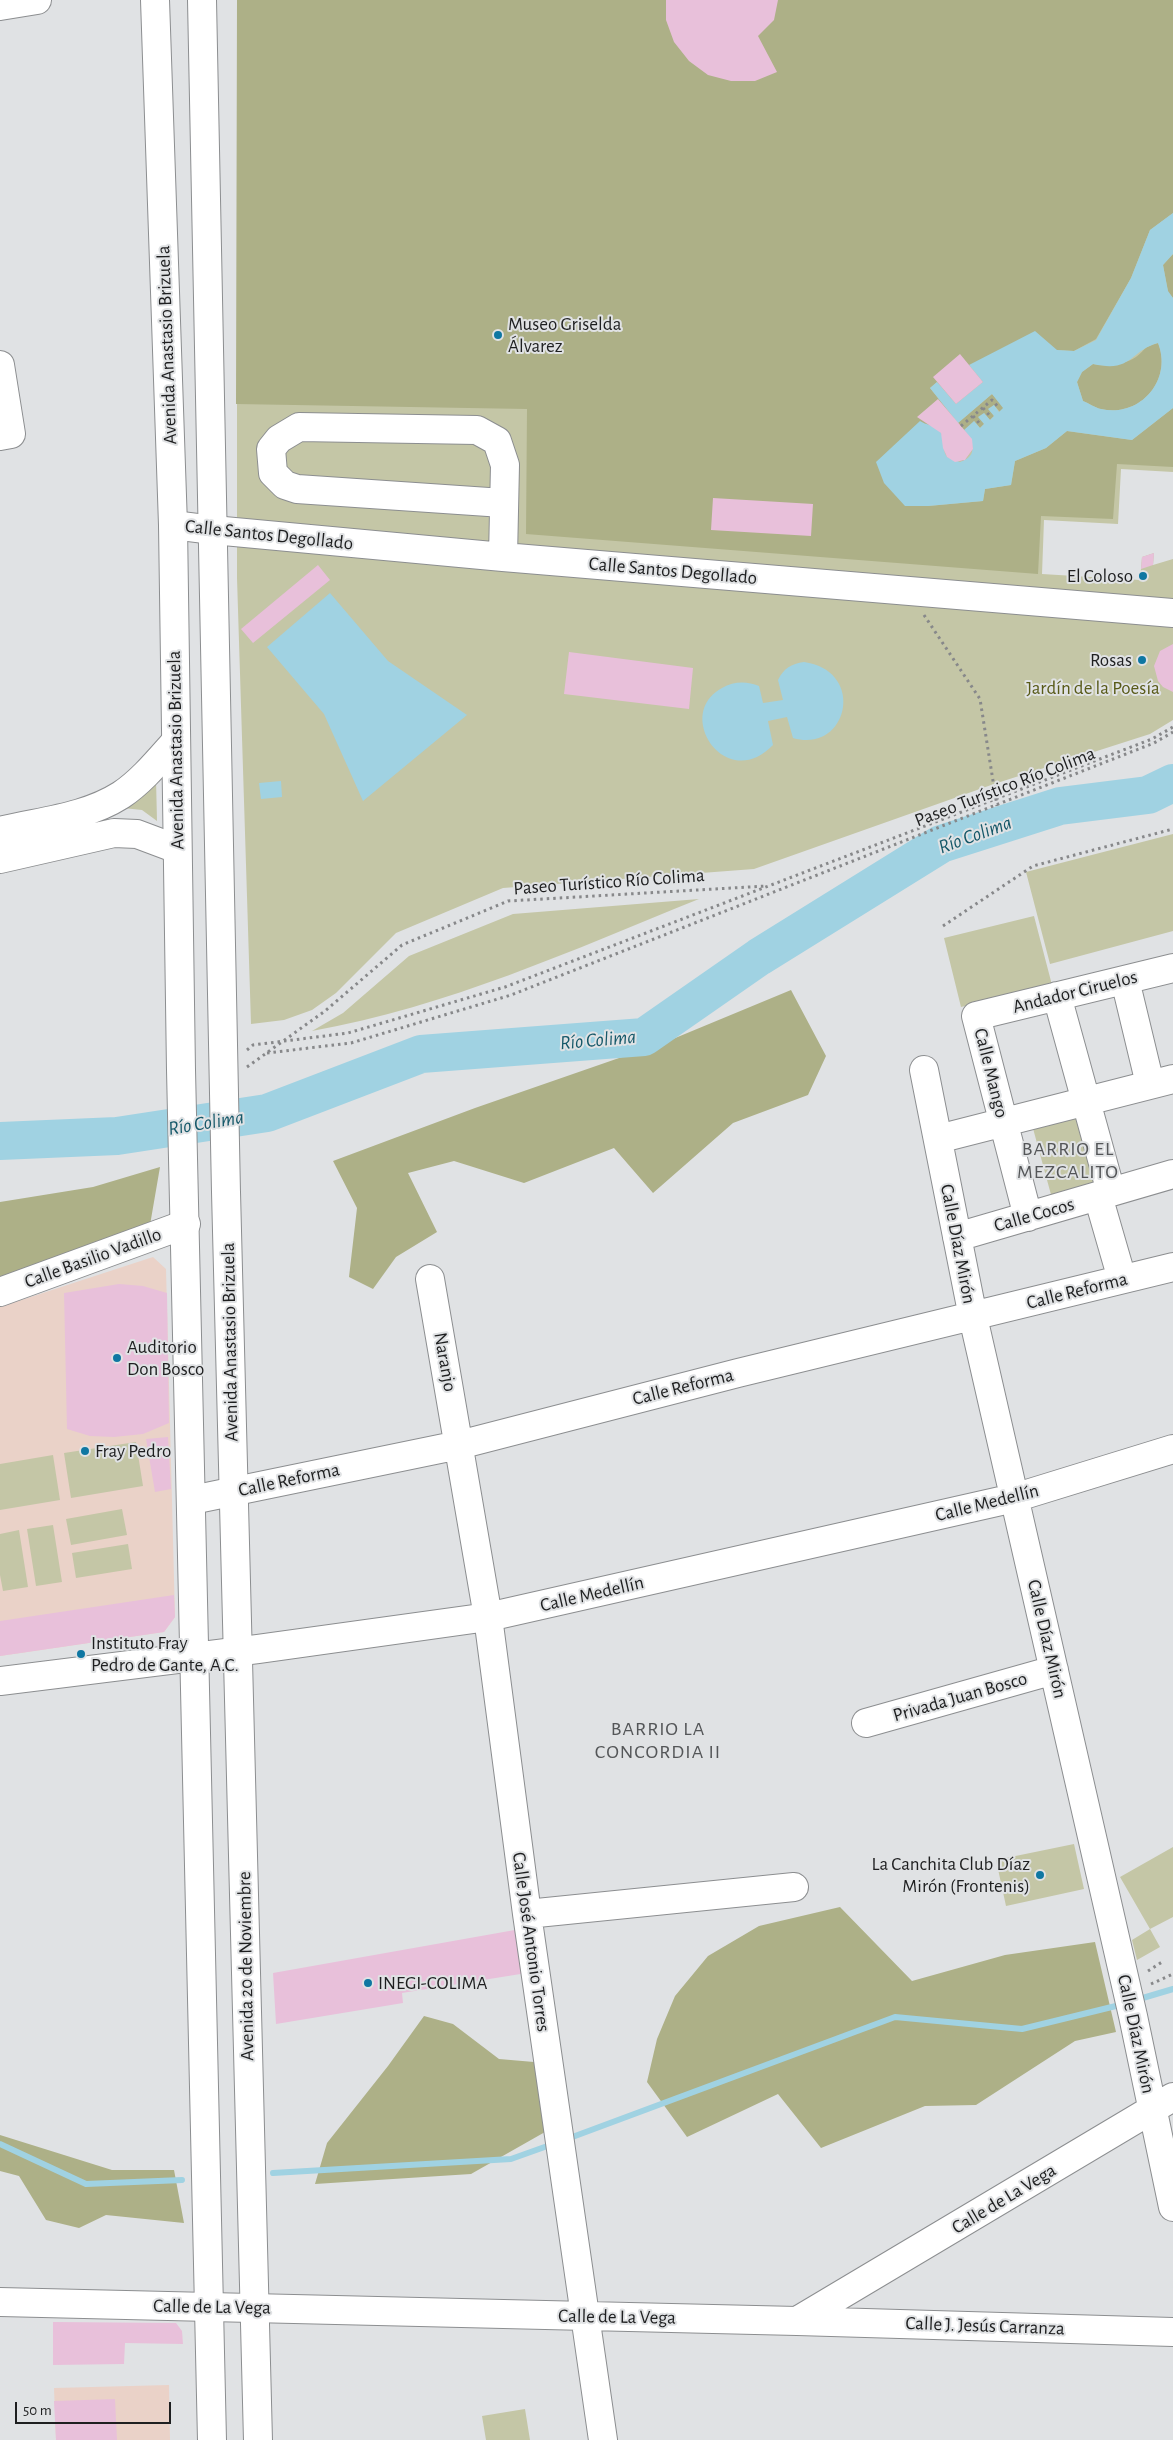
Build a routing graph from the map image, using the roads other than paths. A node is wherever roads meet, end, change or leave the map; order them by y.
1 (37, 0) edge
2 (155, 0) edge
3 (202, 0) edge
4 (0, 6) edge
5 (0, 364) edge
6 (0, 436) edge
7 (503, 503) junction
8 (173, 525) junction
9 (213, 530) junction
10 (503, 558) junction
11 (1173, 613) edge
12 (176, 741) junction
13 (3, 824) edge
14 (177, 849) junction
15 (10, 856) edge
16 (1173, 968) edge
17 (1125, 980) junction
18 (1057, 996) junction
19 (976, 1016) joint
20 (924, 1070) dead end
21 (1166, 1086) edge
22 (1073, 1104) junction
23 (1004, 1122) junction
24 (938, 1139) junction
25 (1173, 1174) edge
26 (1104, 1194) junction
27 (185, 1213) junction
28 (1028, 1216) junction
29 (957, 1237) junction
30 (1173, 1267) edge
31 (430, 1279) dead end
32 (1122, 1279) junction
33 (0, 1292) edge
34 (973, 1317) junction
35 (459, 1445) junction
36 (1173, 1449) edge
37 (234, 1492) junction
38 (1014, 1498) junction
39 (192, 1500) junction
40 (488, 1617) junction
41 (238, 1652) junction
42 (195, 1656) junction
43 (1054, 1670) junction
44 (0, 1681) edge
45 (866, 1723) dead end
46 (794, 1887) dead end
47 (527, 1914) junction
48 (1163, 2104) edge
49 (1173, 2207) edge
50 (0, 2302) edge
51 (210, 2307) junction
52 (254, 2308) junction
53 (583, 2316) junction
54 (797, 2321) junction
55 (1173, 2332) edge
56 (212, 2440) edge
57 (258, 2440) edge
58 (603, 2440) edge

1 - 4 street
2 - 8 street, Avenida Anastasio Brizuela
3 - 9 street
5 - 6 street
7 - 7 street
7 - 10 street
8 - 9 street, Calle Santos Degollado
8 - 12 street, Avenida Anastasio Brizuela
9 - 10 street, Calle Santos Degollado
9 - 37 street, Avenida Anastasio Brizuela
10 - 11 street, Calle Santos Degollado
12 - 13 street
12 - 14 street, Avenida Anastasio Brizuela
13 - 15 street
14 - 15 street
14 - 27 street, Avenida Anastasio Brizuela
16 - 17 street, Andador Ciruelos
17 - 18 street, Andador Ciruelos
17 - 21 street
18 - 19 street, Andador Ciruelos
18 - 22 street
19 - 23 street, Calle Mango
20 - 24 street, Calle Díaz Mirón
21 - 22 street
22 - 23 street
22 - 26 street
23 - 24 street
23 - 28 street, Calle Mango
24 - 29 street, Calle Díaz Mirón
25 - 26 street, Calle Cocos
26 - 28 street, Calle Cocos
26 - 32 street
27 - 33 street, Calle Basilio Vadillo
27 - 39 street, Avenida Anastasio Brizuela
28 - 29 street, Calle Cocos
29 - 34 street, Calle Díaz Mirón
30 - 32 street, Calle Reforma
31 - 35 street, Naranjo
32 - 34 street, Calle Reforma
34 - 35 street, Calle Reforma
34 - 38 street, Calle Díaz Mirón
35 - 37 street, Calle Reforma
35 - 40 street, Calle José Antonio Torres
36 - 38 street, Calle Medellín
37 - 39 street, Calle Reforma
37 - 41 street, Avenida 20 de Noviembre
38 - 40 street, Calle Medellín
38 - 43 street, Calle Díaz Mirón
39 - 42 street
40 - 41 street, Calle Medellín
40 - 47 street, Calle José Antonio Torres
41 - 42 street, Calle Medellín
41 - 52 street, Avenida 20 de Noviembre
42 - 44 street, Calle Medellín
42 - 51 street
43 - 45 street, Privada Juan Bosco
43 - 48 street, Calle Díaz Mirón
46 - 47 street
47 - 53 street, Calle José Antonio Torres
48 - 49 street, Calle Díaz Mirón
48 - 54 street, Calle de La Vega
50 - 51 street, Calle de La Vega
51 - 52 street, Calle de La Vega
51 - 56 street
52 - 53 street, Calle de La Vega
52 - 57 street, Avenida 20 de Noviembre
53 - 54 street, Calle de La Vega
53 - 58 street, Calle José Antonio Torres
54 - 55 street, Calle J. Jesús Carranza

